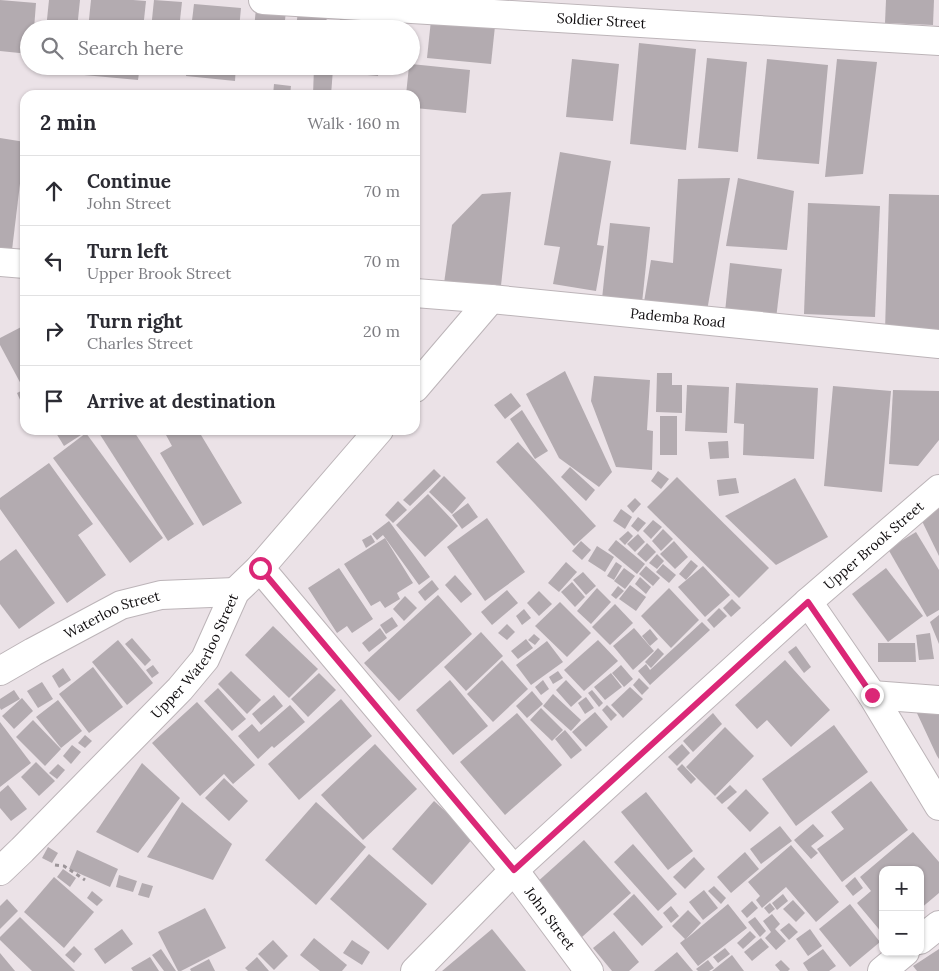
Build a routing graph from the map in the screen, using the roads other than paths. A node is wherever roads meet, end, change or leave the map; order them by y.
1 (263, 0) edge
2 (939, 41) edge
3 (0, 262) edge
4 (20, 264) edge
5 (420, 293) edge
6 (491, 299) junction
7 (939, 344) edge
8 (420, 382) edge
9 (375, 435) edge
10 (939, 489) edge
11 (260, 568) junction
12 (235, 592) junction
13 (808, 602) junction
14 (0, 671) edge
15 (872, 695) junction
16 (939, 700) edge
17 (939, 806) edge
18 (514, 870) junction
19 (0, 871) edge
20 (939, 925) edge
21 (924, 937) edge
22 (900, 956) edge
23 (415, 971) edge
24 (589, 971) edge
25 (882, 971) edge

1 - 2 street, Soldier Street
3 - 4 street
5 - 6 street, Pademba Road
6 - 7 street, Pademba Road
6 - 8 street
9 - 11 street, Upper Waterloo Street
10 - 13 street, Upper Brook Street
11 - 12 street, Upper Waterloo Street
11 - 18 street, John Street
12 - 14 street, Waterloo Street
12 - 19 street, Upper Waterloo Street
13 - 15 street
13 - 18 street, Upper Brook Street
15 - 16 street
15 - 17 street
18 - 23 street, Upper Brook Street
18 - 24 street, John Street
20 - 21 street
22 - 25 street

